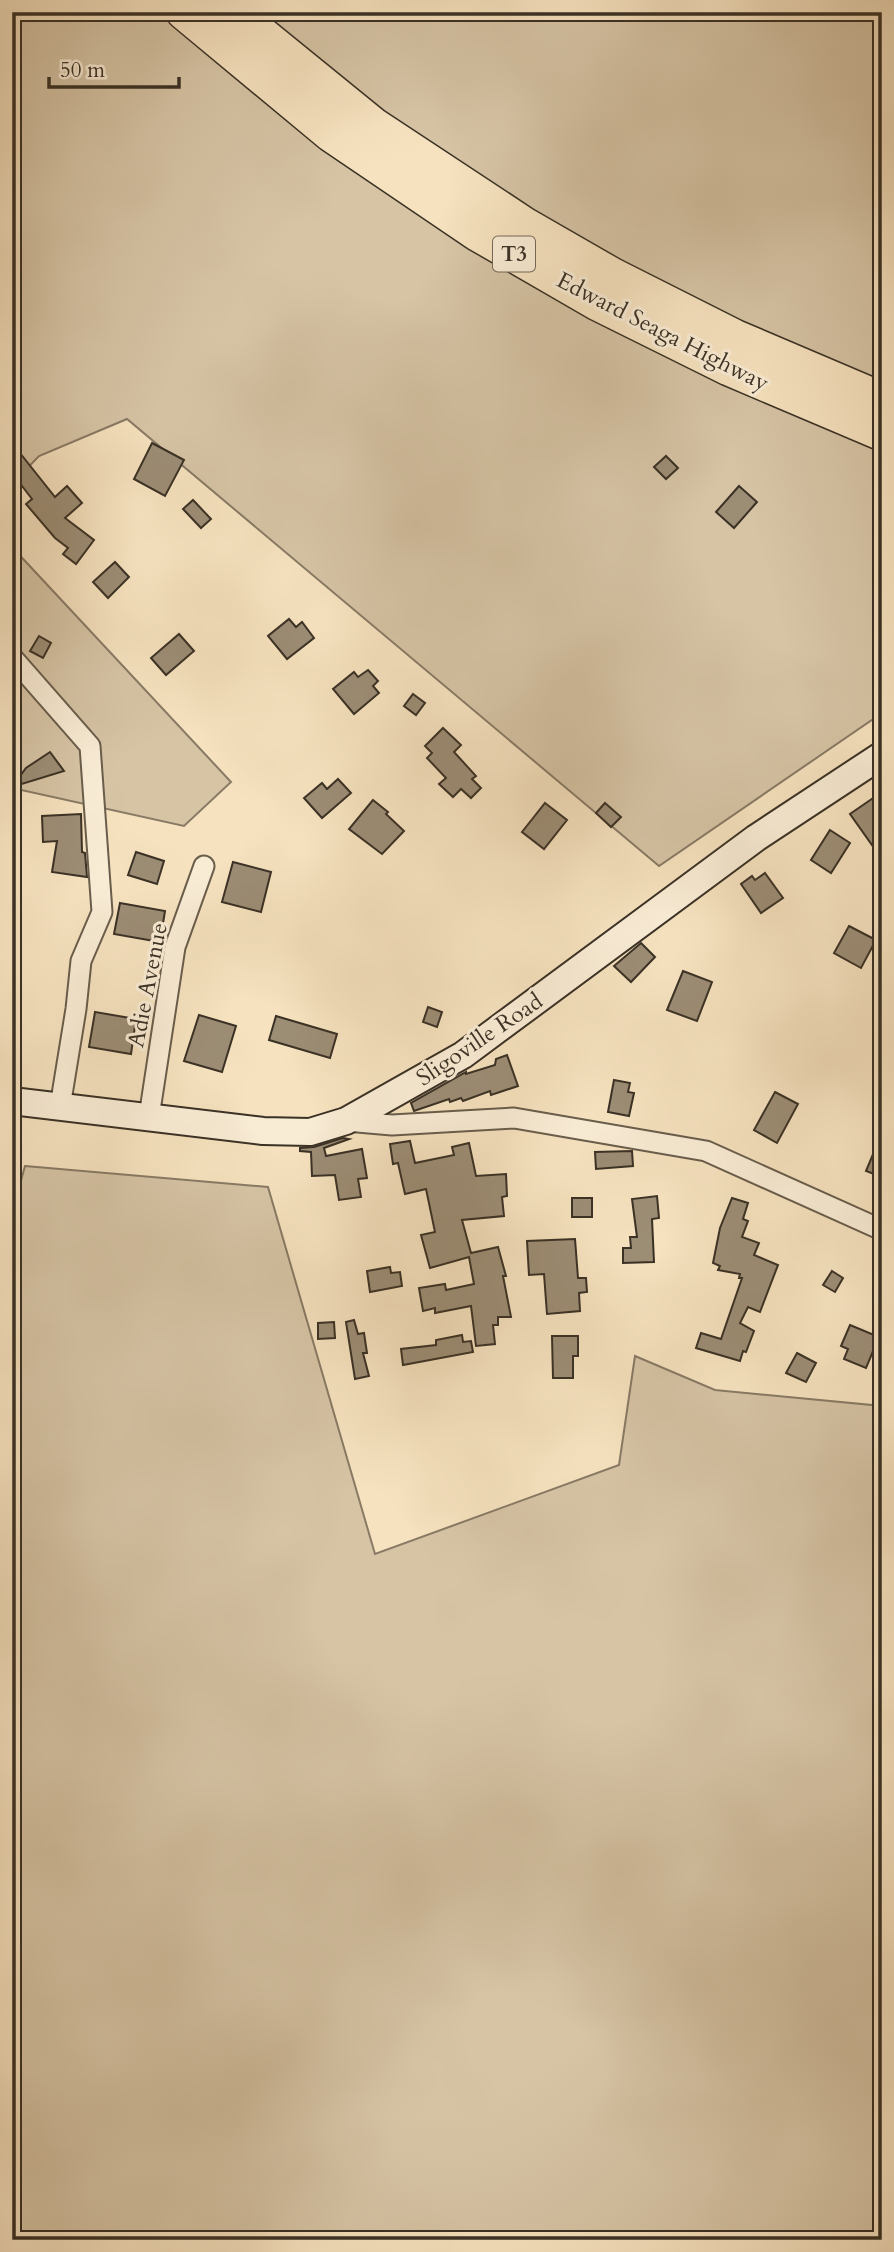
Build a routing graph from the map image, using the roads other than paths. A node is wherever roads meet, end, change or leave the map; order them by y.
1 (184, 12) edge
2 (234, 12) edge
3 (882, 400) edge
4 (882, 433) edge
5 (12, 657) edge
6 (882, 755) edge
7 (204, 866) dead end
8 (12, 1101) edge
9 (60, 1107) junction
10 (149, 1117) junction
11 (346, 1121) junction
12 (879, 1231) edge

1 - 4 highway, Edward Seaga Highway / T3
2 - 3 highway, Edward Seaga Highway / T3
5 - 9 street
6 - 11 street, Sligoville Road
7 - 10 street, Adie Avenue
8 - 9 street, Sligoville Road
9 - 10 street, Sligoville Road
10 - 11 street, Sligoville Road
11 - 12 street

